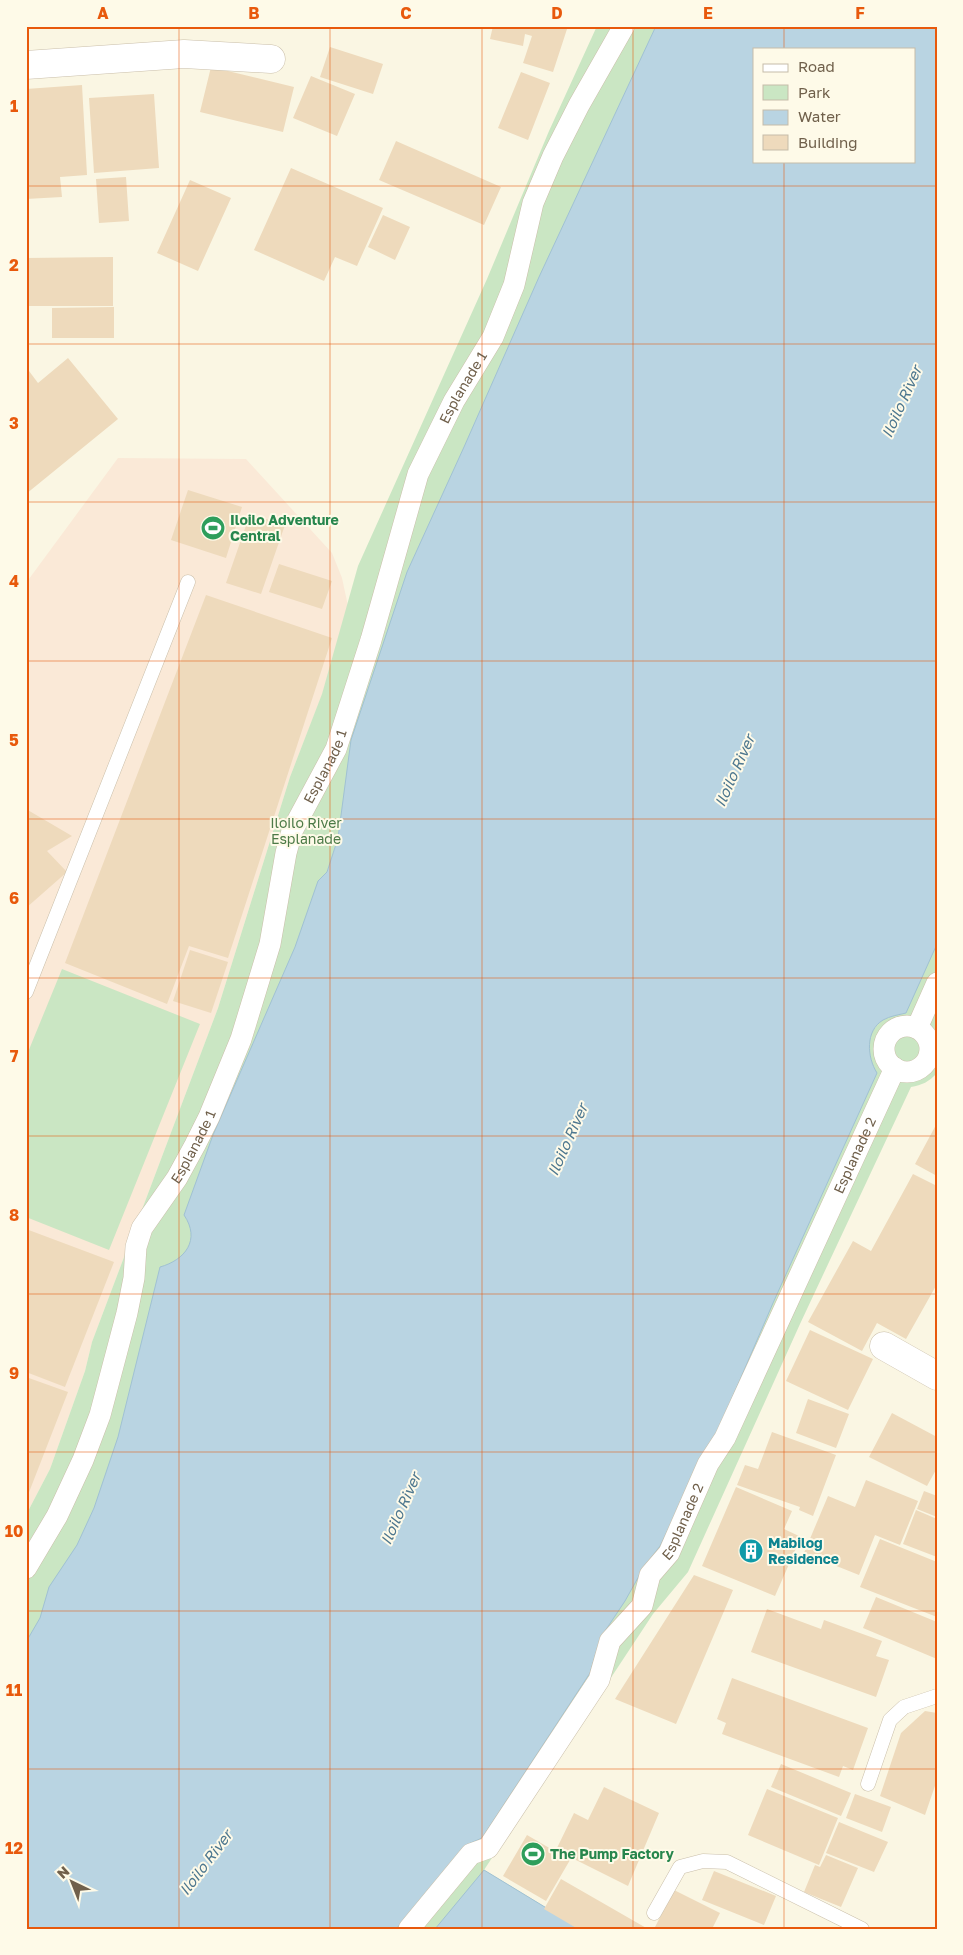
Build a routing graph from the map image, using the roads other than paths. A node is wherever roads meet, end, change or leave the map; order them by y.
1 (624, 26) edge
2 (271, 59) dead end
3 (26, 65) edge
4 (188, 582) dead end
5 (937, 983) edge
6 (26, 992) edge
7 (917, 1028) junction
8 (895, 1068) junction
9 (884, 1346) dead end
10 (937, 1376) edge
11 (26, 1568) edge
12 (937, 1696) edge
13 (868, 1784) dead end
14 (654, 1913) dead end
15 (409, 1929) edge
16 (862, 1929) edge

1 - 11 street, Esplanade 1
2 - 3 street
4 - 6 lane
5 - 7 street
7 - 8 street
7 - 8 street
8 - 15 street, Esplanade 2
9 - 10 street
12 - 13 lane
14 - 16 lane

